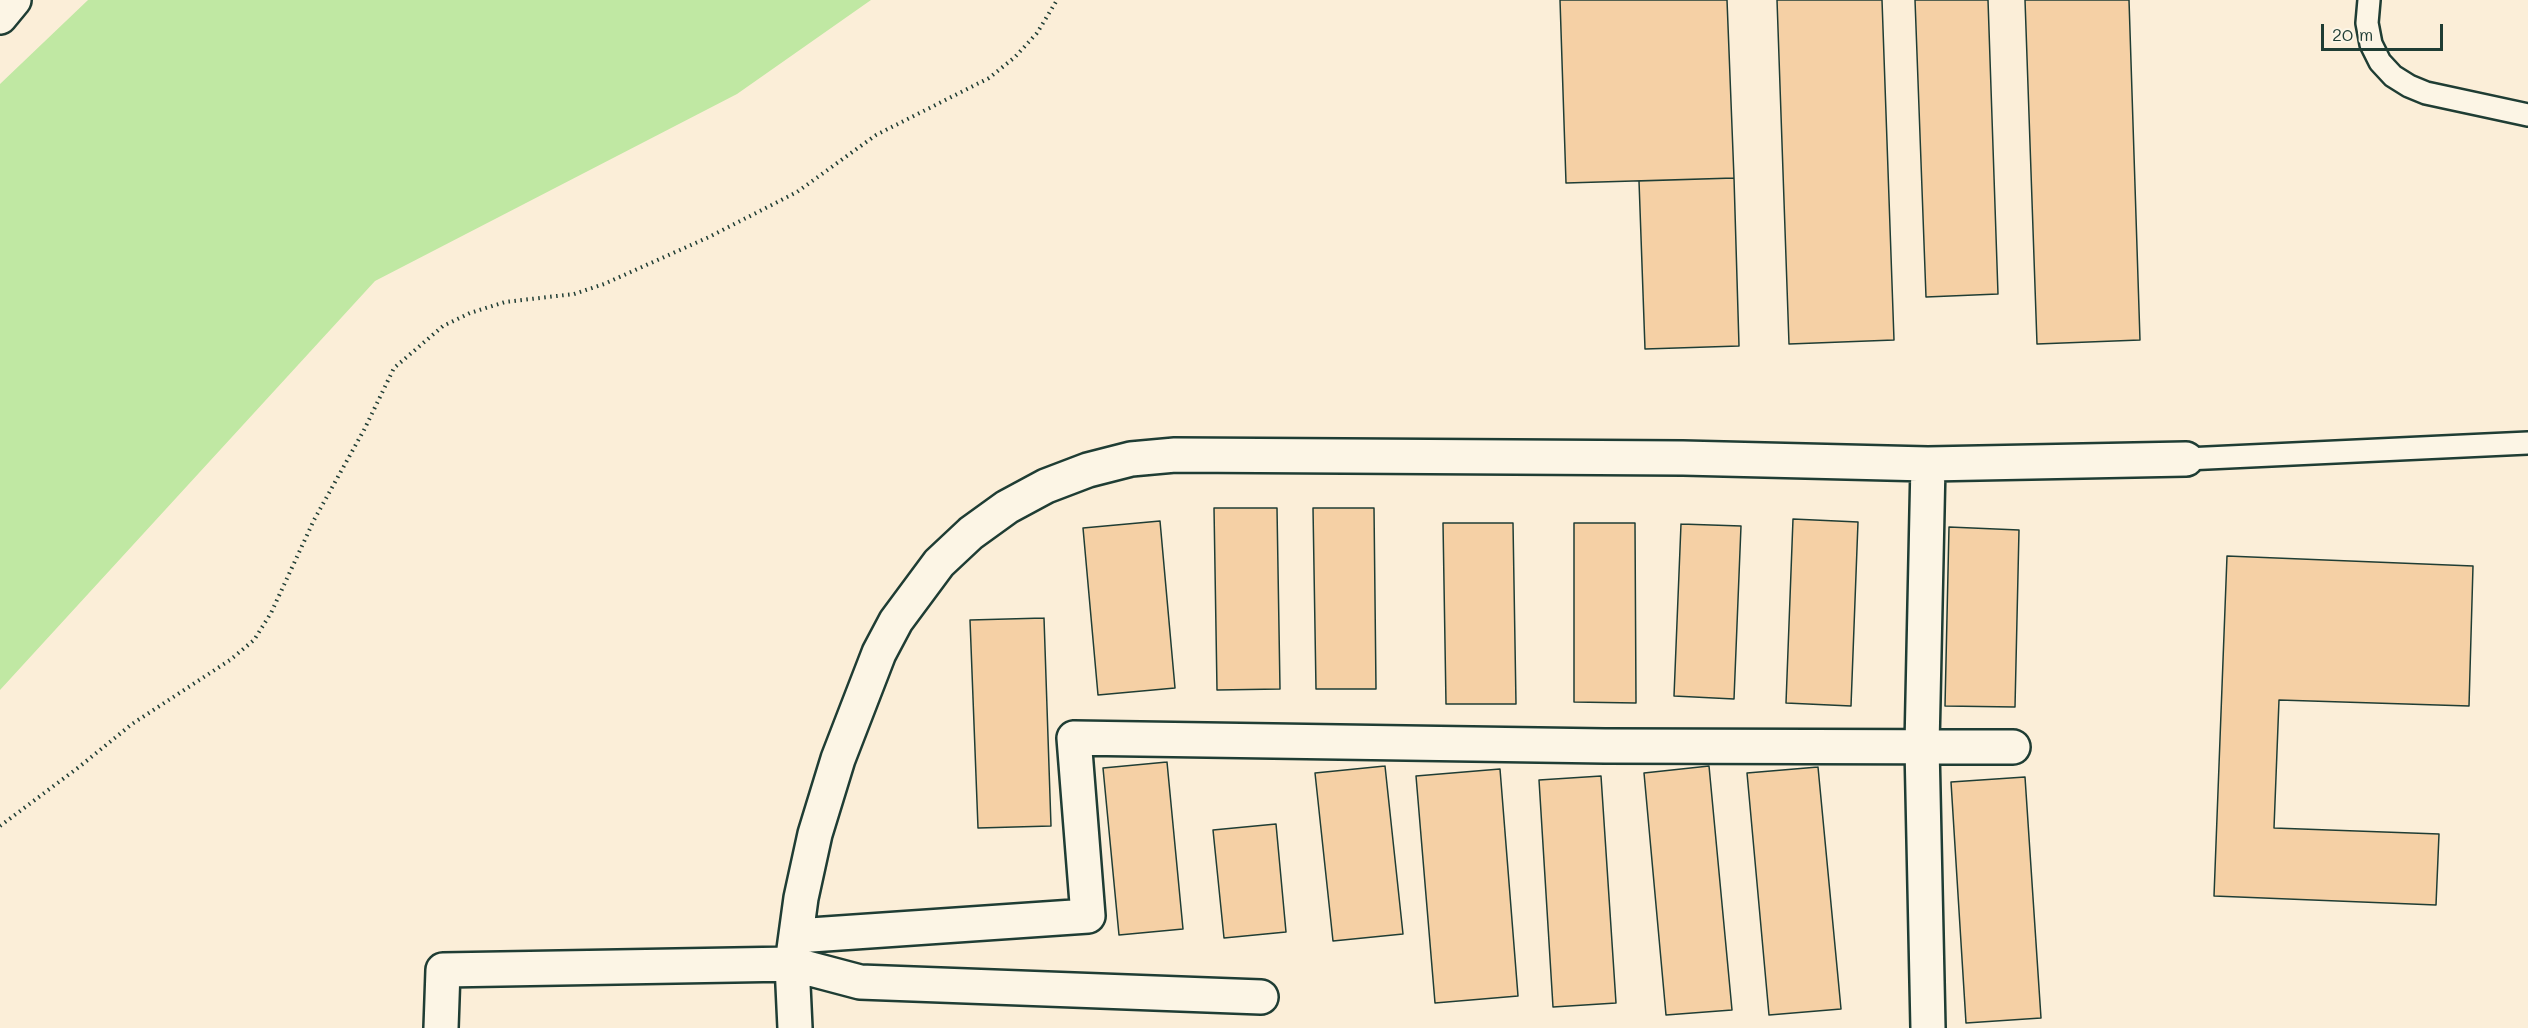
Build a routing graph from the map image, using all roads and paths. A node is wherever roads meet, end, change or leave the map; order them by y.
1 (14, 0) edge
2 (1057, 0) edge
3 (2369, 0) edge
4 (0, 17) edge
5 (2528, 115) edge
6 (2528, 443) edge
7 (2186, 459) joint
8 (1928, 464) junction
9 (1922, 746) junction
10 (2013, 747) dead end
11 (0, 826) edge
12 (794, 950) junction
13 (1261, 996) dead end
14 (441, 1028) edge
15 (795, 1028) edge
16 (1928, 1028) edge

1 - 4 street
2 - 11 path
3 - 5 lane
6 - 7 lane
7 - 8 street
8 - 9 street
8 - 12 street
9 - 10 street
9 - 12 street
9 - 16 street
12 - 13 street
12 - 14 street
12 - 15 street

